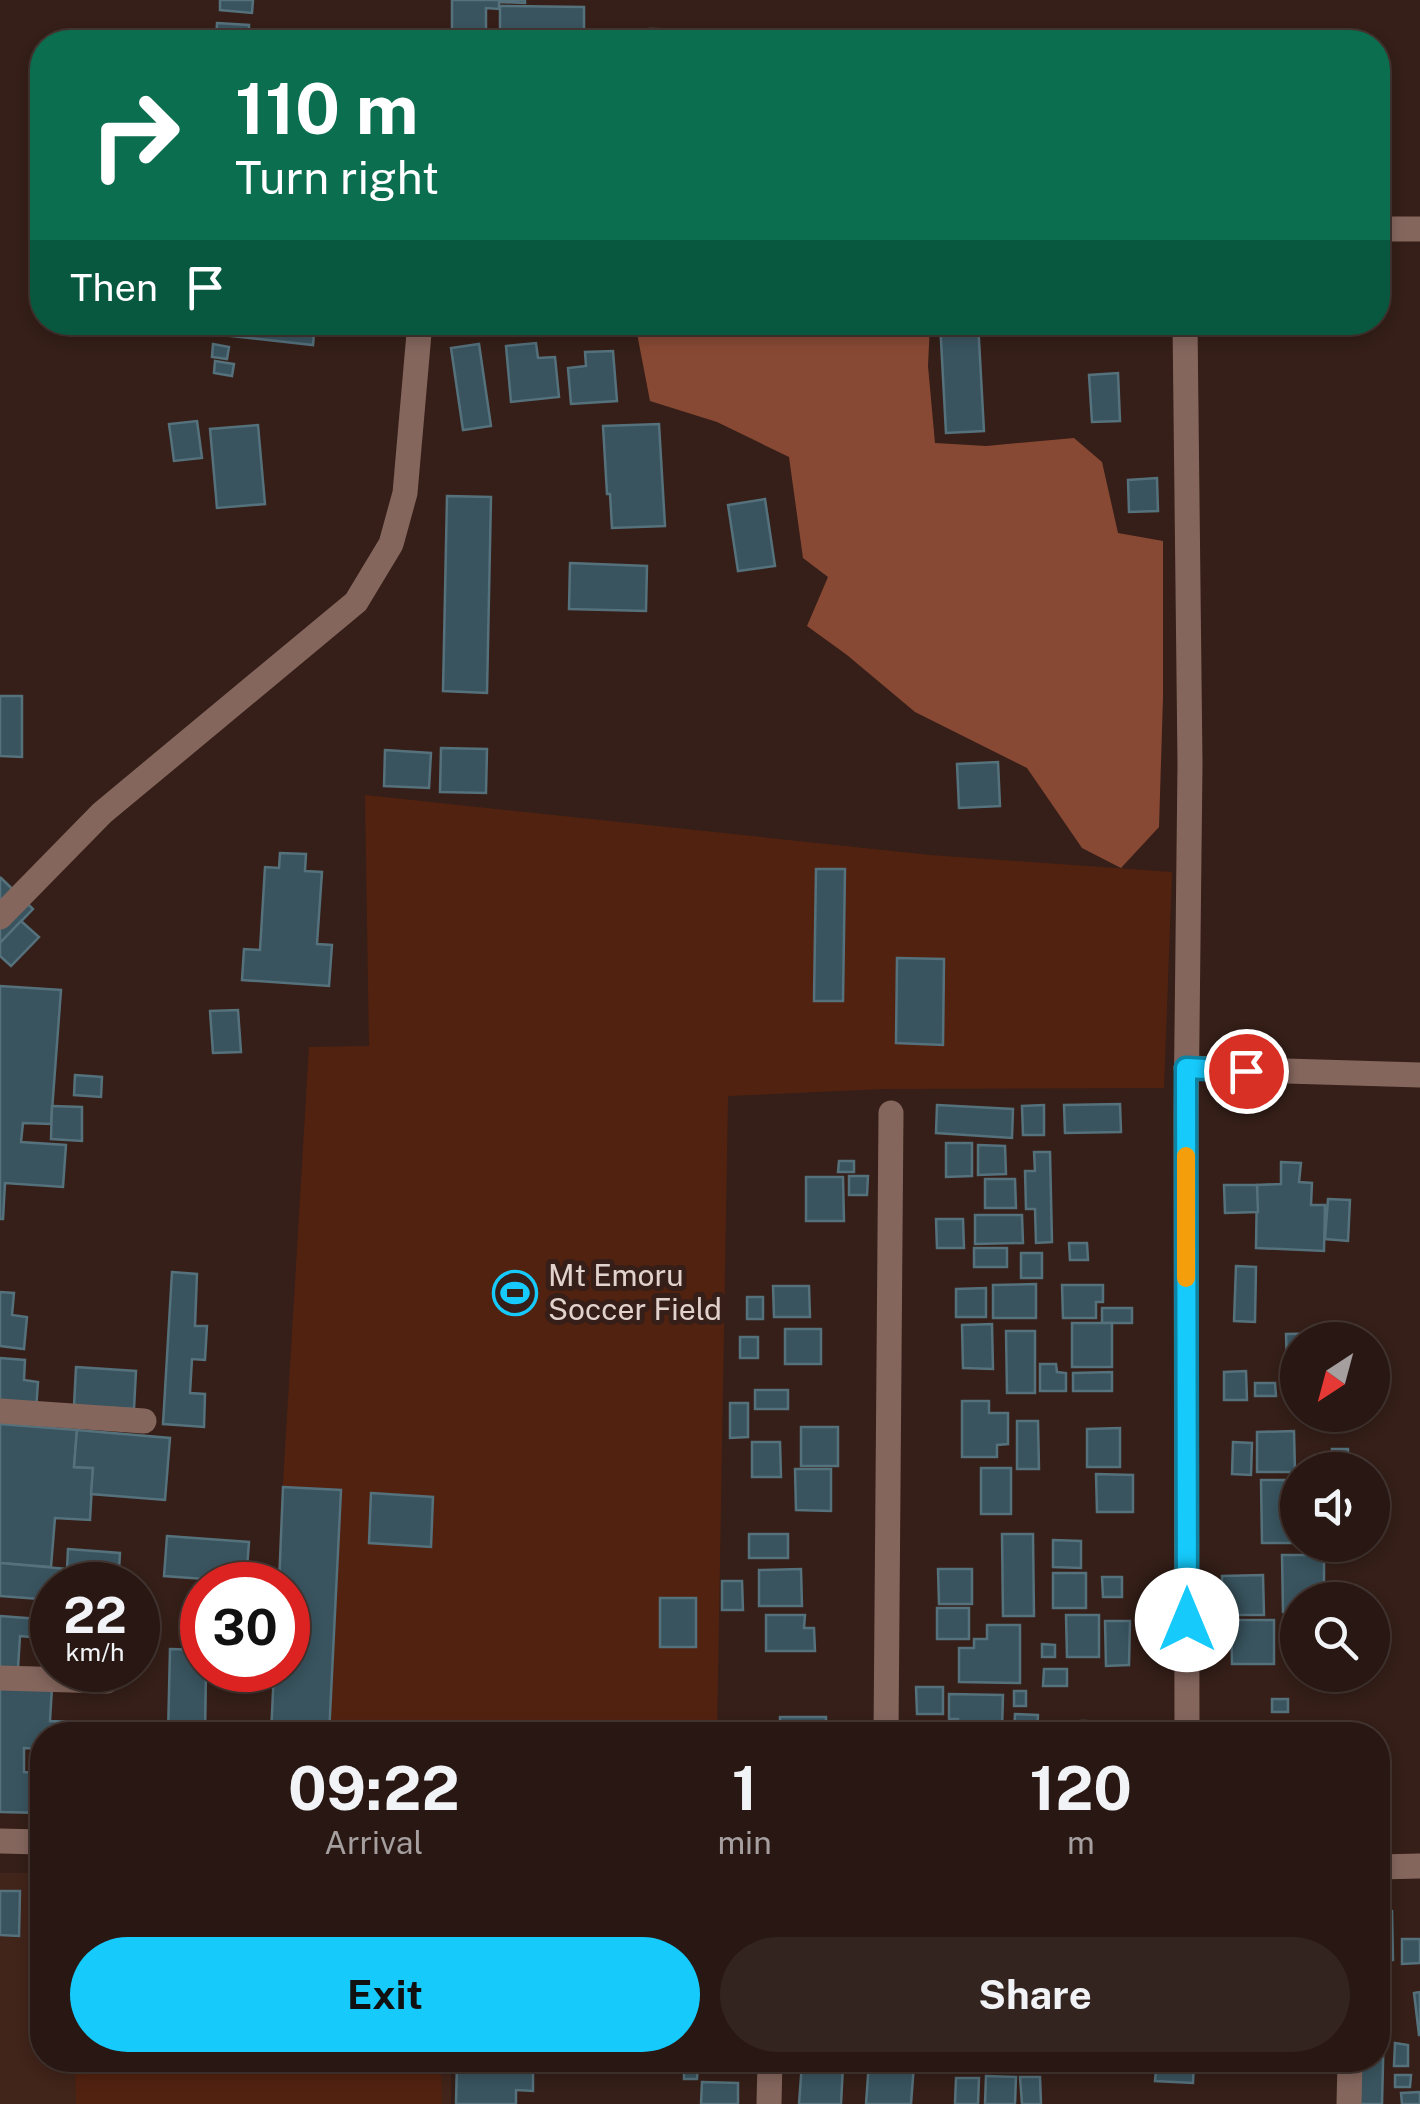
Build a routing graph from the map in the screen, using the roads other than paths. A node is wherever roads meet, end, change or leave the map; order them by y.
1 (1390, 229) edge
2 (1420, 229) edge
3 (419, 335) edge
4 (1184, 335) edge
5 (0, 918) edge
6 (1186, 1068) junction
7 (1420, 1076) edge
8 (892, 1113) dead end
9 (0, 1411) edge
10 (144, 1421) dead end
11 (0, 1678) edge
12 (30, 1679) edge
13 (886, 1722) edge
14 (1187, 1722) edge
15 (0, 1841) edge
16 (30, 1842) edge
17 (1420, 1866) edge
18 (1390, 1867) edge
19 (770, 2072) edge
20 (1350, 2072) edge
21 (769, 2104) edge
22 (1349, 2104) edge

1 - 2 street
3 - 5 street
4 - 6 street
6 - 7 street
6 - 14 street
8 - 13 street
9 - 10 street
11 - 12 street
15 - 16 street
17 - 18 street
19 - 21 street
20 - 22 street

